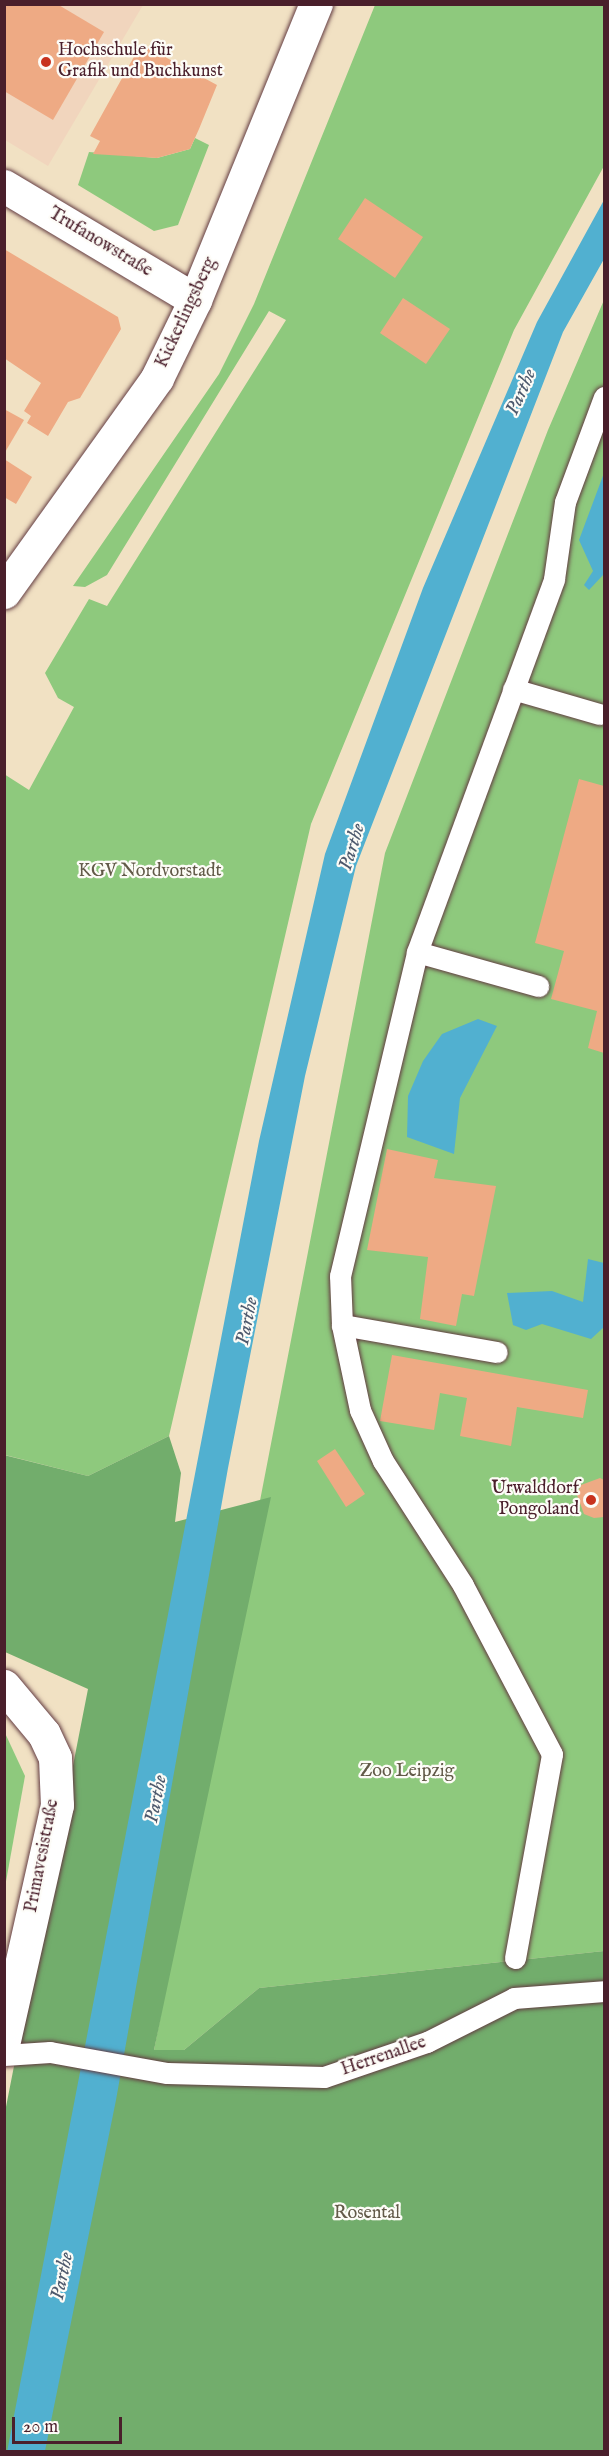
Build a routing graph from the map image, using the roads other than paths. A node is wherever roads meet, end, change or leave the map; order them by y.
1 (316, 4) edge
2 (4, 186) edge
3 (195, 300) junction
4 (604, 397) edge
5 (4, 592) edge
6 (513, 688) junction
7 (599, 714) dead end
8 (417, 952) junction
9 (537, 986) dead end
10 (342, 1325) junction
11 (497, 1352) dead end
12 (5, 1686) edge
13 (515, 1958) dead end
14 (604, 1991) edge
15 (4, 2040) edge
16 (4, 2055) edge

1 - 3 street, Kickerlingsberg
2 - 3 street, Trufanowstraße
3 - 5 street, Kickerlingsberg
4 - 6 lane
6 - 7 lane
6 - 8 lane
8 - 9 lane
8 - 10 lane
10 - 11 lane
10 - 13 lane
12 - 15 street, Primavesistraße
14 - 16 lane, Herrenallee

